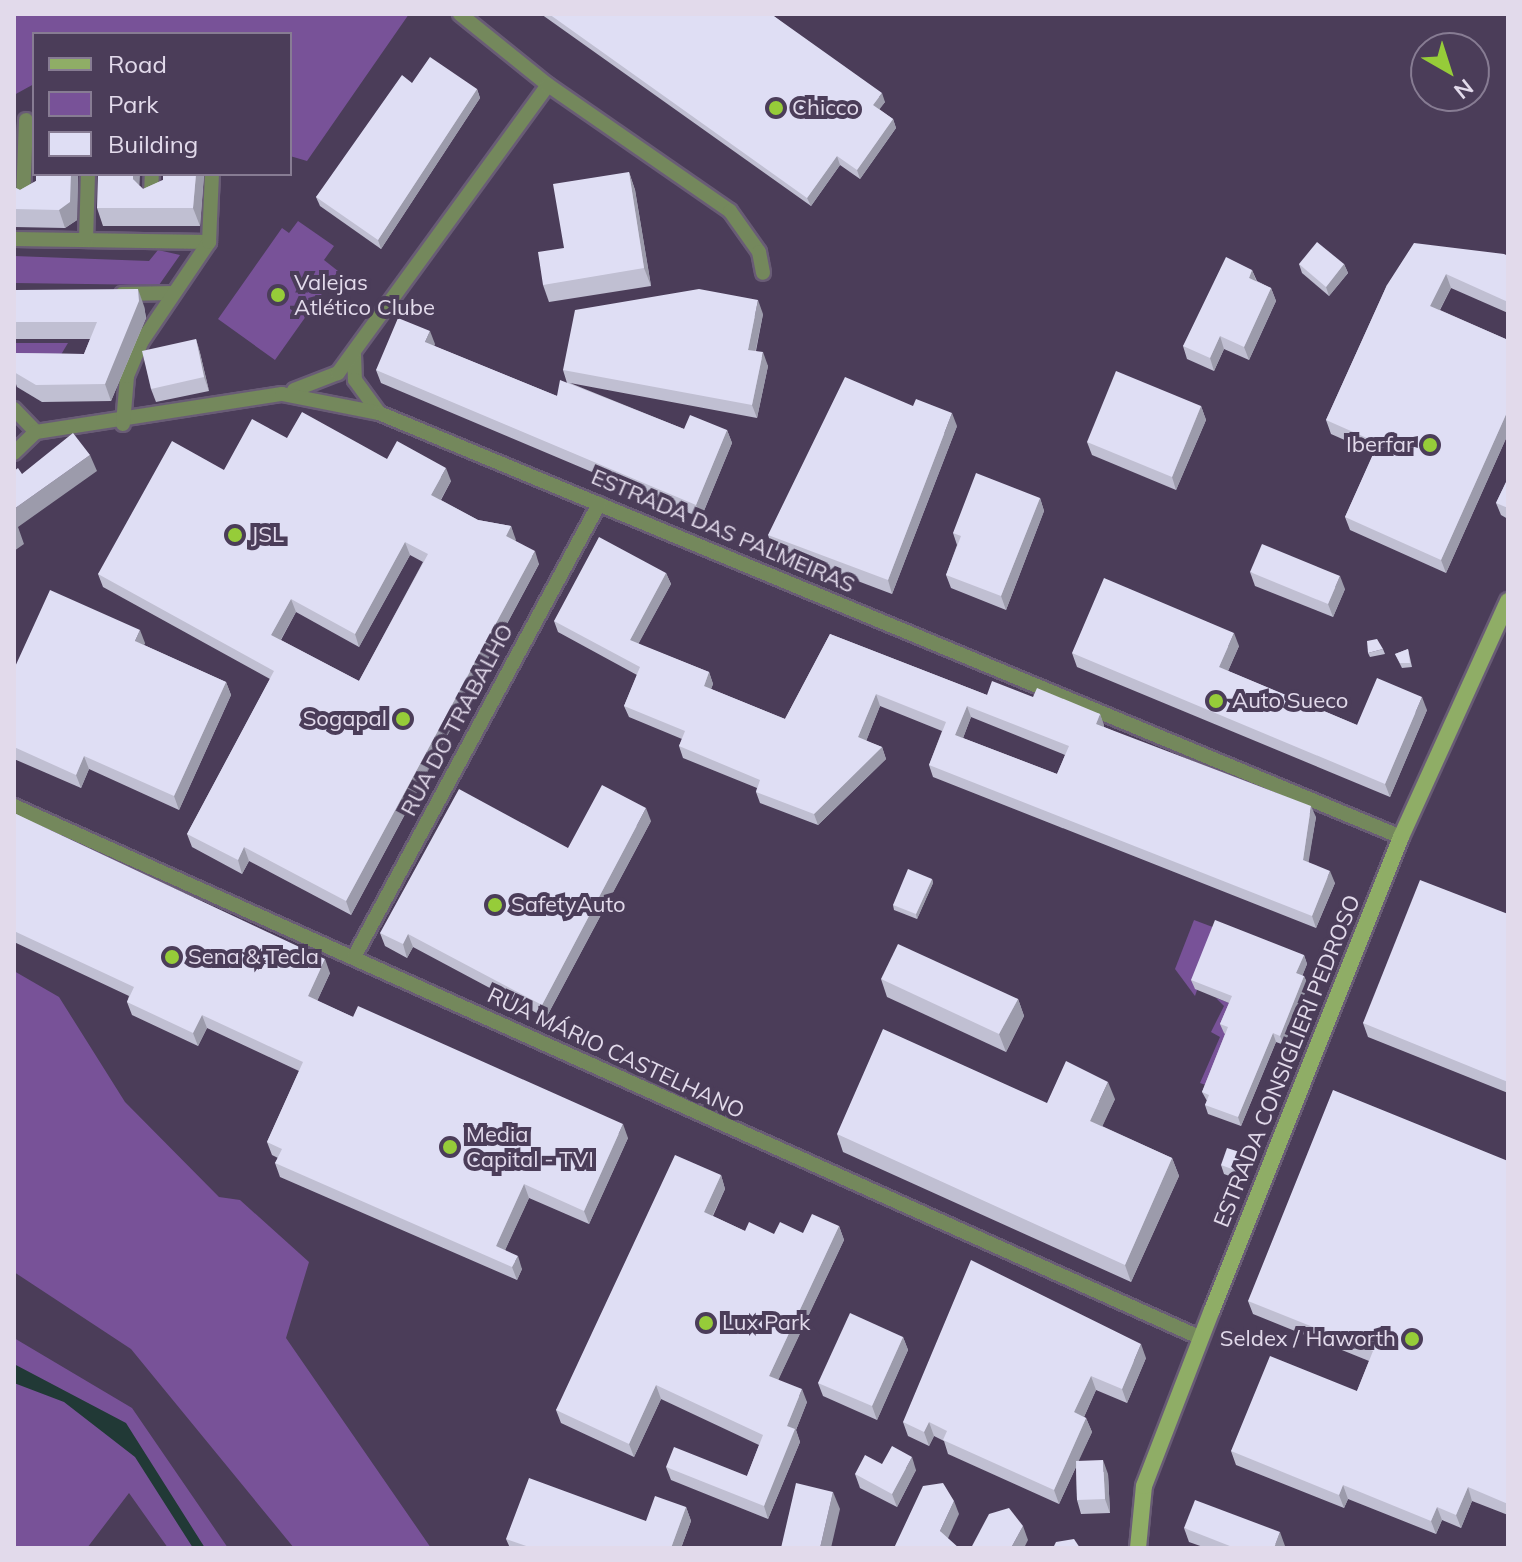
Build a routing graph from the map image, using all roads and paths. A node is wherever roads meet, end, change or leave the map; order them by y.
1 (460, 14) edge
2 (548, 85) junction
3 (26, 120) dead end
4 (88, 176) edge
5 (152, 176) edge
6 (212, 176) edge
7 (151, 197) edge
8 (23, 199) edge
9 (19, 235) edge
10 (86, 240) junction
11 (209, 242) junction
12 (763, 273) dead end
13 (173, 293) junction
14 (99, 294) edge
15 (354, 354) junction
16 (282, 394) junction
17 (14, 409) edge
18 (379, 413) junction
19 (123, 424) junction
20 (36, 432) junction
21 (14, 453) edge
22 (599, 504) junction
23 (1508, 601) edge
24 (14, 806) edge
25 (1401, 837) junction
26 (354, 957) junction
27 (1201, 1338) junction
28 (1138, 1548) edge

1 - 2 street
2 - 12 street
2 - 15 street
3 - 8 street
4 - 10 street
5 - 7 street
6 - 11 street
9 - 10 street
10 - 11 street
11 - 13 street
13 - 14 street
13 - 19 street
15 - 16 street
15 - 18 street
16 - 18 street, ESTRADA DAS PALMEIRAS
16 - 19 street, ESTRADA DAS PALMEIRAS
17 - 20 street
18 - 22 street, ESTRADA DAS PALMEIRAS
19 - 20 street, ESTRADA DAS PALMEIRAS
20 - 21 street
22 - 25 street, ESTRADA DAS PALMEIRAS
22 - 26 street, RUA DO TRABALHO
23 - 25 main road, ESTRADA CONSIGLIERI PEDROSO
24 - 26 street, RUA MÁRIO CASTELHANO
25 - 27 main road, ESTRADA CONSIGLIERI PEDROSO
26 - 27 street, RUA MÁRIO CASTELHANO
27 - 28 main road, ESTRADA CONSIGLIERI PEDROSO

